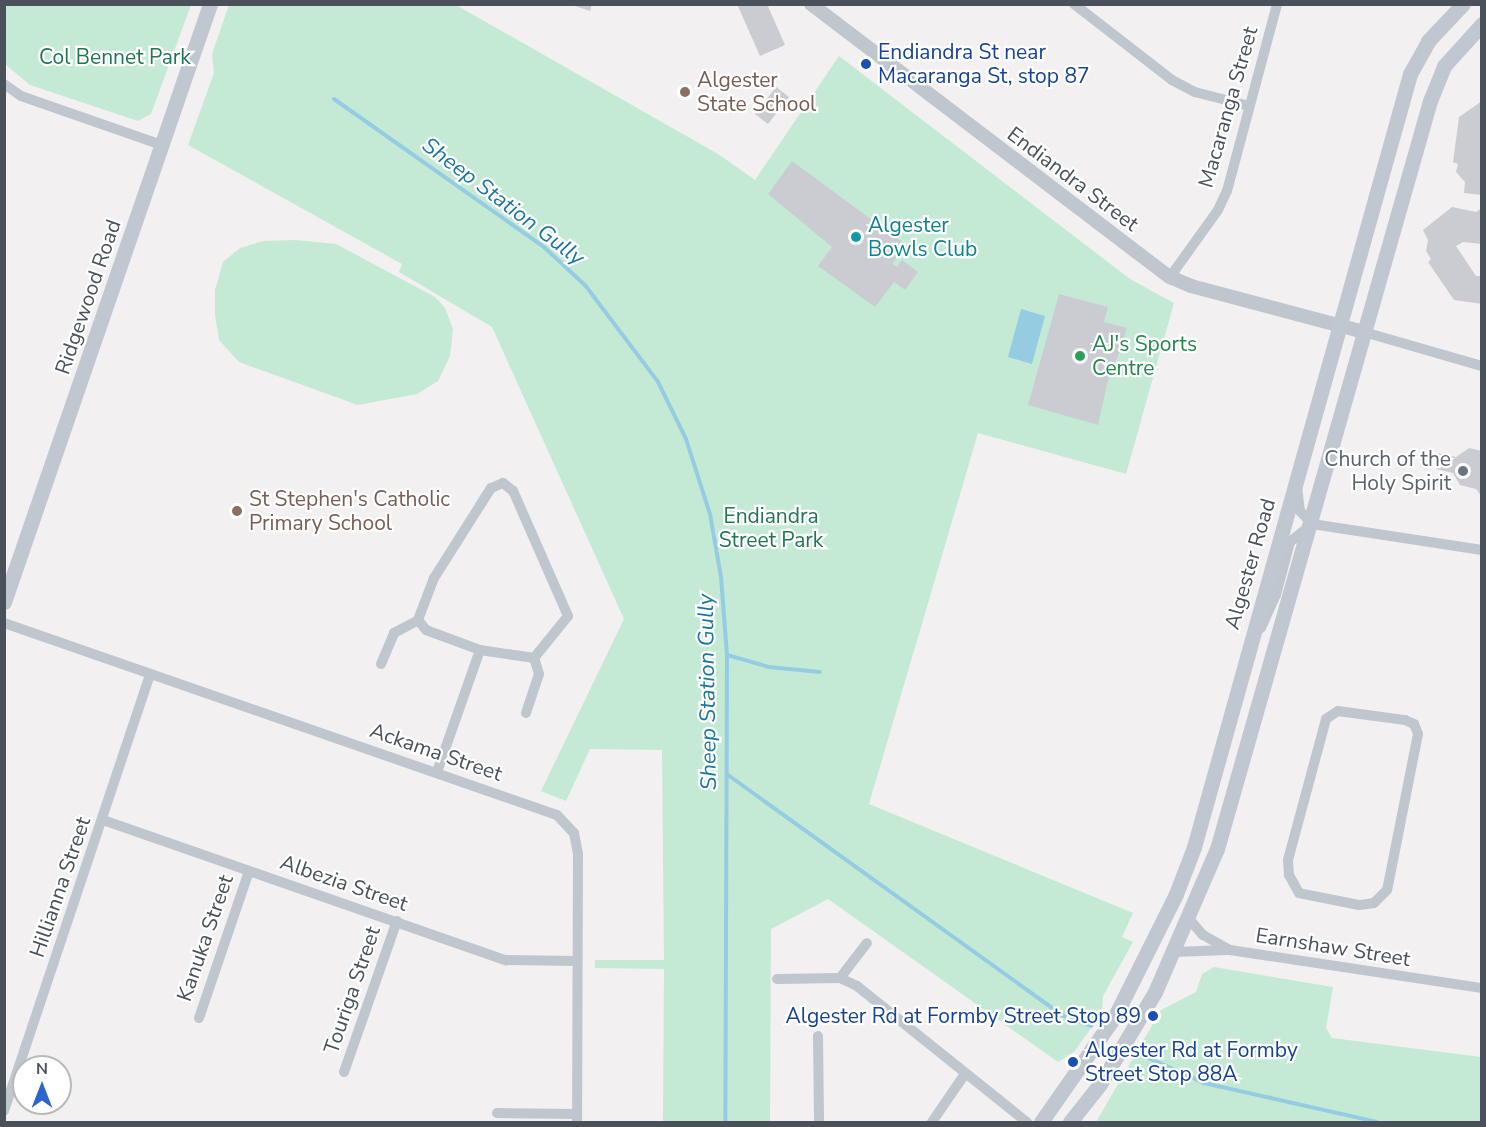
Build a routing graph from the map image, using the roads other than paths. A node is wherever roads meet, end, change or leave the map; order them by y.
1 (210, 4) edge
2 (811, 4) edge
3 (1074, 4) edge
4 (1277, 4) edge
5 (1463, 4) edge
6 (1482, 24) edge
7 (5, 84) edge
8 (1249, 106) junction
9 (162, 145) junction
10 (1170, 277) junction
11 (1340, 326) junction
12 (1364, 332) junction
13 (1482, 366) edge
14 (1297, 479) junction
15 (1312, 524) junction
16 (1482, 550) edge
17 (4, 602) edge
18 (418, 620) junction
19 (4, 623) edge
20 (480, 650) junction
21 (534, 658) junction
22 (1244, 663) junction
23 (381, 664) dead end
24 (150, 675) junction
25 (526, 713) dead end
26 (437, 772) junction
27 (103, 820) junction
28 (249, 871) junction
29 (1359, 905) joint
30 (1189, 919) junction
31 (396, 921) junction
32 (867, 943) dead end
33 (1230, 950) junction
34 (1174, 952) junction
35 (576, 961) junction
36 (840, 978) junction
37 (777, 979) dead end
38 (1482, 988) edge
39 (199, 1018) dead end
40 (818, 1036) dead end
41 (344, 1072) dead end
42 (965, 1074) junction
43 (4, 1111) edge
44 (497, 1113) dead end
45 (577, 1118) edge
46 (819, 1122) edge
47 (932, 1122) edge
48 (1027, 1122) edge
49 (1041, 1122) edge
50 (1070, 1122) edge

1 - 9 main road, Ridgewood Road
2 - 10 street, Endiandra Street
3 - 8 street
4 - 8 street, Macaranga Street
5 - 11 main road, Algester Road
6 - 12 main road
7 - 9 street
8 - 10 street, Macaranga Street
9 - 17 main road, Ridgewood Road
10 - 11 street, Endiandra Street
11 - 12 street, Endiandra Street
11 - 14 main road, Algester Road
12 - 13 street
12 - 15 main road
14 - 15 street
14 - 22 main road, Algester Road
15 - 16 street
15 - 22 street
15 - 30 main road
18 - 20 street
18 - 21 street
18 - 23 street
19 - 24 street, Ackama Street
20 - 21 street
20 - 26 street
21 - 25 street
22 - 49 main road, Algester Road
24 - 26 street, Ackama Street
24 - 27 street, Hillianna Street
26 - 35 street, Ackama Street
27 - 28 street, Albezia Street
27 - 43 street, Hillianna Street
28 - 31 street, Albezia Street
28 - 39 street, Kanuka Street
29 - 29 street
30 - 33 street, Earnshaw Street
30 - 34 main road
31 - 35 street, Albezia Street
31 - 41 street, Touriga Street
32 - 36 street
33 - 34 street
33 - 38 street, Earnshaw Street
34 - 50 main road
35 - 45 street, Ackama Street
36 - 37 street
36 - 42 street
40 - 46 street
42 - 47 street
42 - 48 street
44 - 45 street

